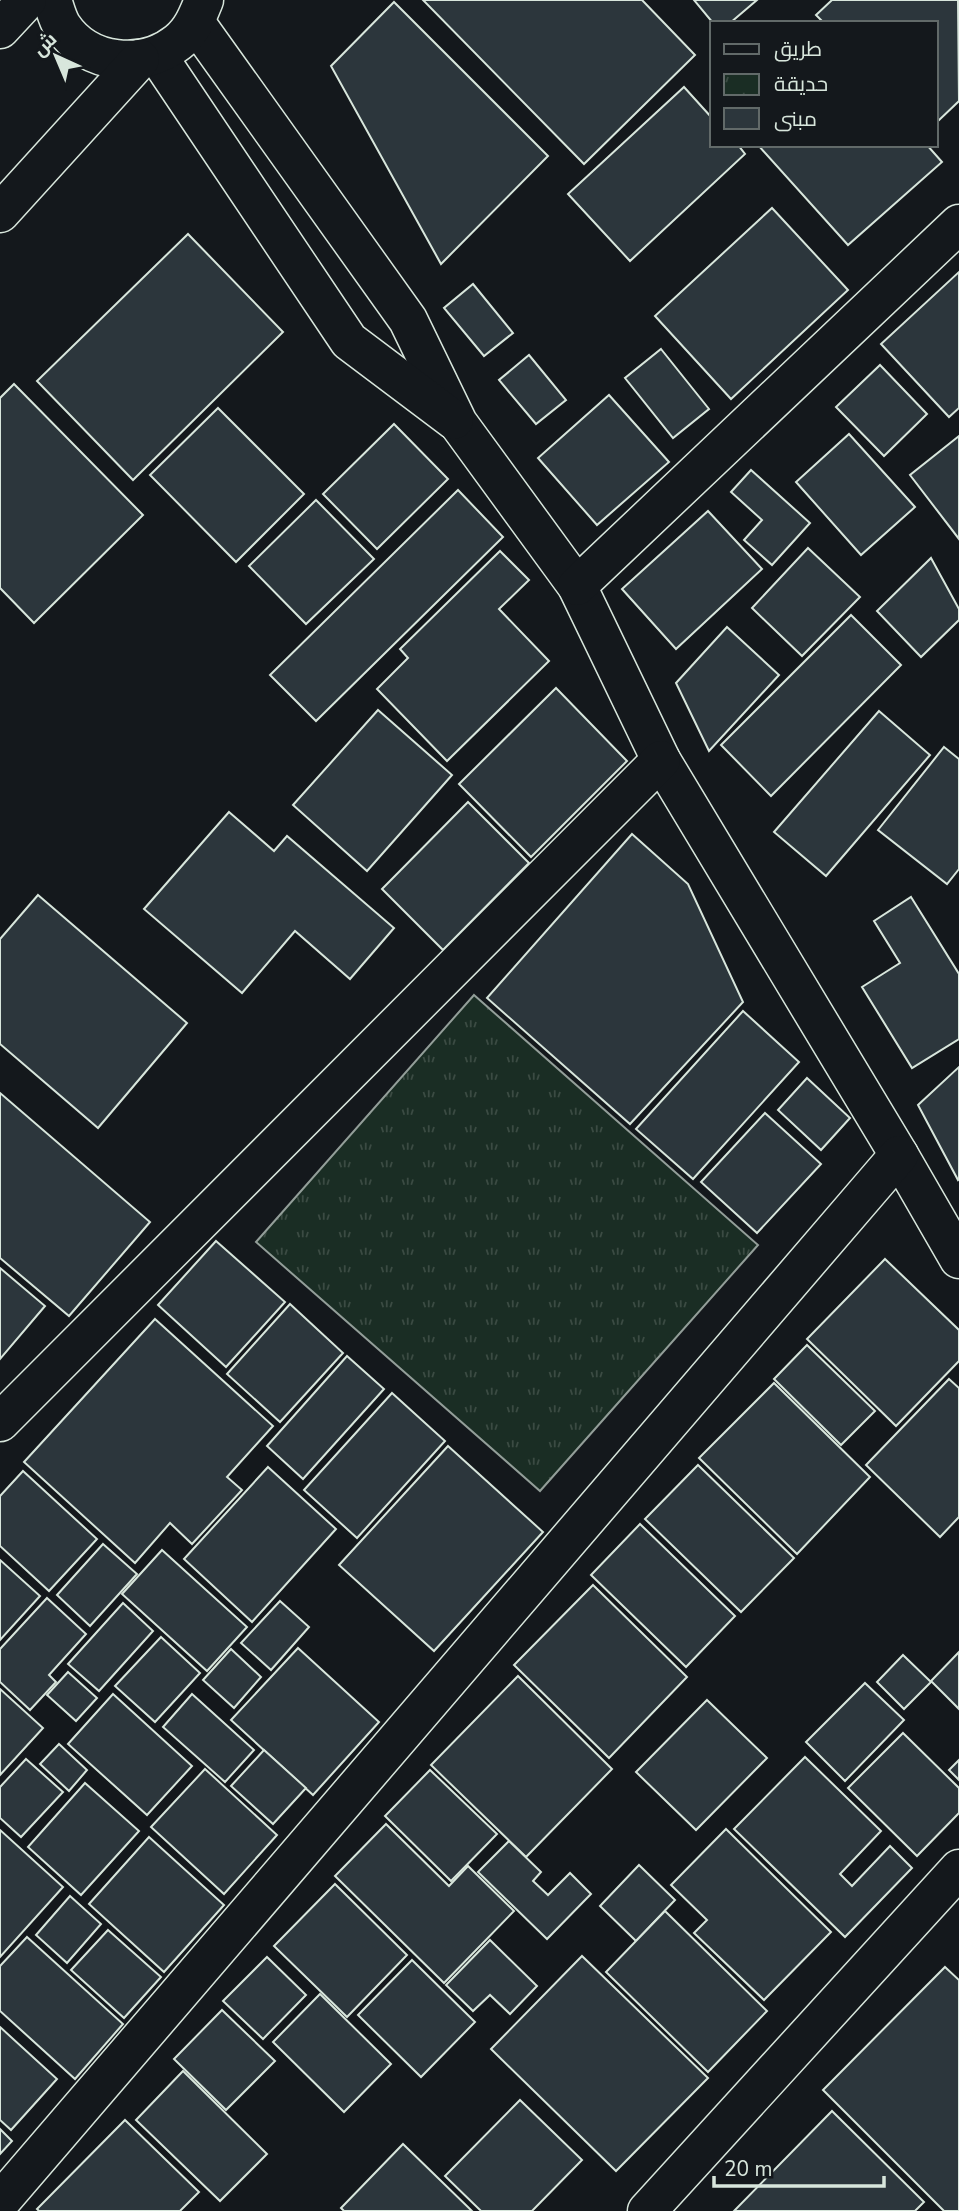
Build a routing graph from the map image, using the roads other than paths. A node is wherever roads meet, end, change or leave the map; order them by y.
1 (26, 0) edge
2 (52, 0) edge
3 (200, 11) edge
4 (0, 29) edge
5 (148, 57) junction
6 (0, 213) edge
7 (959, 225) edge
8 (458, 423) junction
9 (577, 586) junction
10 (661, 760) junction
11 (899, 1155) junction
12 (959, 1259) edge
13 (0, 1422) edge
14 (959, 1869) edge
15 (0, 2202) edge
16 (647, 2211) edge

1 - 4 street
2 - 5 street
3 - 5 street
3 - 8 street
5 - 6 street
5 - 8 street
7 - 9 street
8 - 9 street
9 - 10 street
10 - 11 street
10 - 13 street
11 - 12 street
11 - 15 street
14 - 16 street

